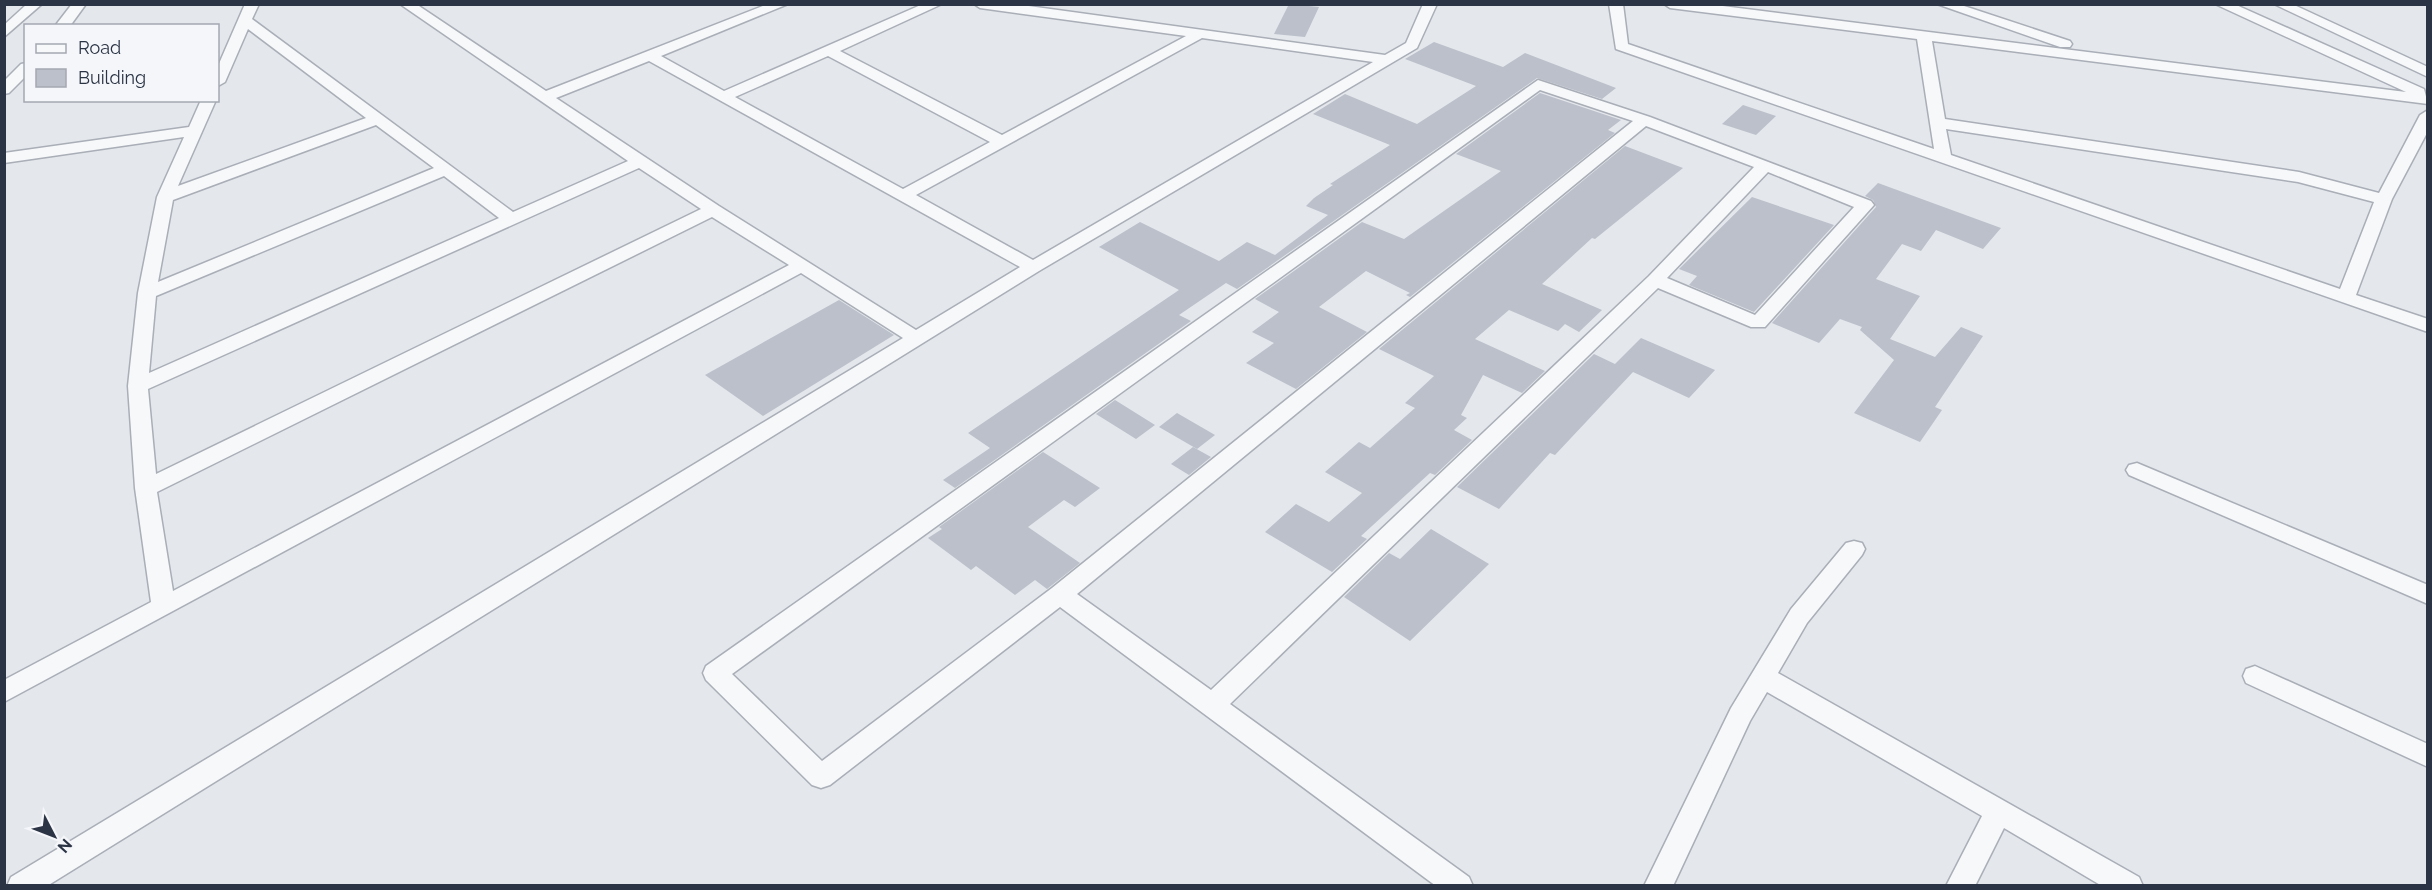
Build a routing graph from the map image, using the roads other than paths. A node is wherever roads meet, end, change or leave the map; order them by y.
1 (36, 4) edge
2 (80, 4) edge
3 (252, 4) edge
4 (406, 4) edge
5 (782, 4) edge
6 (936, 4) edge
7 (980, 4) edge
8 (1430, 4) edge
9 (1616, 4) edge
10 (1670, 4) edge
11 (1943, 4) edge
12 (2221, 4) edge
13 (2280, 4) edge
14 (2309, 4) edge
15 (245, 20) junction
16 (64, 24) edge
17 (4, 33) edge
18 (1202, 33) junction
19 (1924, 38) junction
20 (829, 51) junction
21 (650, 56) junction
22 (2392, 57) junction
23 (2106, 58) junction
24 (1385, 59) junction
25 (2427, 63) edge
26 (2361, 64) junction
27 (24, 69) edge
28 (2427, 73) edge
29 (219, 80) edge
30 (4, 90) edge
31 (544, 97) junction
32 (722, 97) junction
33 (2427, 97) edge
34 (208, 102) edge
35 (2427, 115) edge
36 (377, 119) junction
37 (1644, 120) junction
38 (1939, 123) junction
39 (195, 131) junction
40 (1002, 142) junction
41 (4, 158) edge
42 (1943, 158) junction
43 (641, 161) junction
44 (1765, 165) junction
45 (446, 169) junction
46 (904, 195) junction
47 (165, 197) junction
48 (2384, 199) junction
49 (713, 210) junction
50 (512, 219) junction
51 (802, 265) junction
52 (1033, 267) junction
53 (1655, 280) junction
54 (147, 293) junction
55 (2346, 297) junction
56 (2427, 326) edge
57 (916, 338) junction
58 (138, 386) junction
59 (2137, 470) dead end
60 (146, 488) junction
61 (1854, 549) dead end
62 (1060, 594) junction
63 (2427, 595) edge
64 (163, 606) junction
65 (2255, 676) dead end
66 (1763, 677) junction
67 (4, 692) edge
68 (1212, 705) junction
69 (2427, 756) edge
70 (1998, 812) junction
71 (21, 885) edge
72 (1459, 885) edge
73 (1658, 885) edge
74 (1960, 885) edge
75 (2128, 885) edge

1 - 17 street
2 - 16 street
3 - 15 street
4 - 31 street
5 - 21 street
6 - 20 street
7 - 18 street
8 - 24 street
9 - 42 street
10 - 19 street
11 - 23 street
12 - 26 street
13 - 22 street
14 - 25 street
15 - 29 street
15 - 36 street
18 - 24 street
18 - 40 street
19 - 23 street
19 - 38 street
20 - 32 street
20 - 40 street
21 - 31 street
21 - 32 street
22 - 26 street
22 - 28 street
23 - 33 street
24 - 52 street
26 - 33 street
27 - 30 street
31 - 43 street
32 - 46 street
34 - 39 street
35 - 48 street
36 - 45 street
36 - 47 street
37 - 44 street
37 - 62 street
37 - 62 street
38 - 42 street
38 - 48 street
39 - 41 street
39 - 47 street
40 - 46 street
42 - 55 street
43 - 49 street
43 - 50 street
44 - 53 street
44 - 53 street
45 - 50 street
45 - 54 street
46 - 52 street
47 - 54 street
48 - 55 street
49 - 51 street
49 - 60 street
50 - 58 street
51 - 57 street
51 - 64 street
52 - 57 street
53 - 68 street
54 - 58 street
55 - 56 street
57 - 71 street
58 - 60 street
59 - 63 street
60 - 64 street
61 - 66 street
62 - 68 street
64 - 67 street
65 - 69 street
66 - 70 street
66 - 73 street
68 - 72 street
70 - 74 street
70 - 75 street

